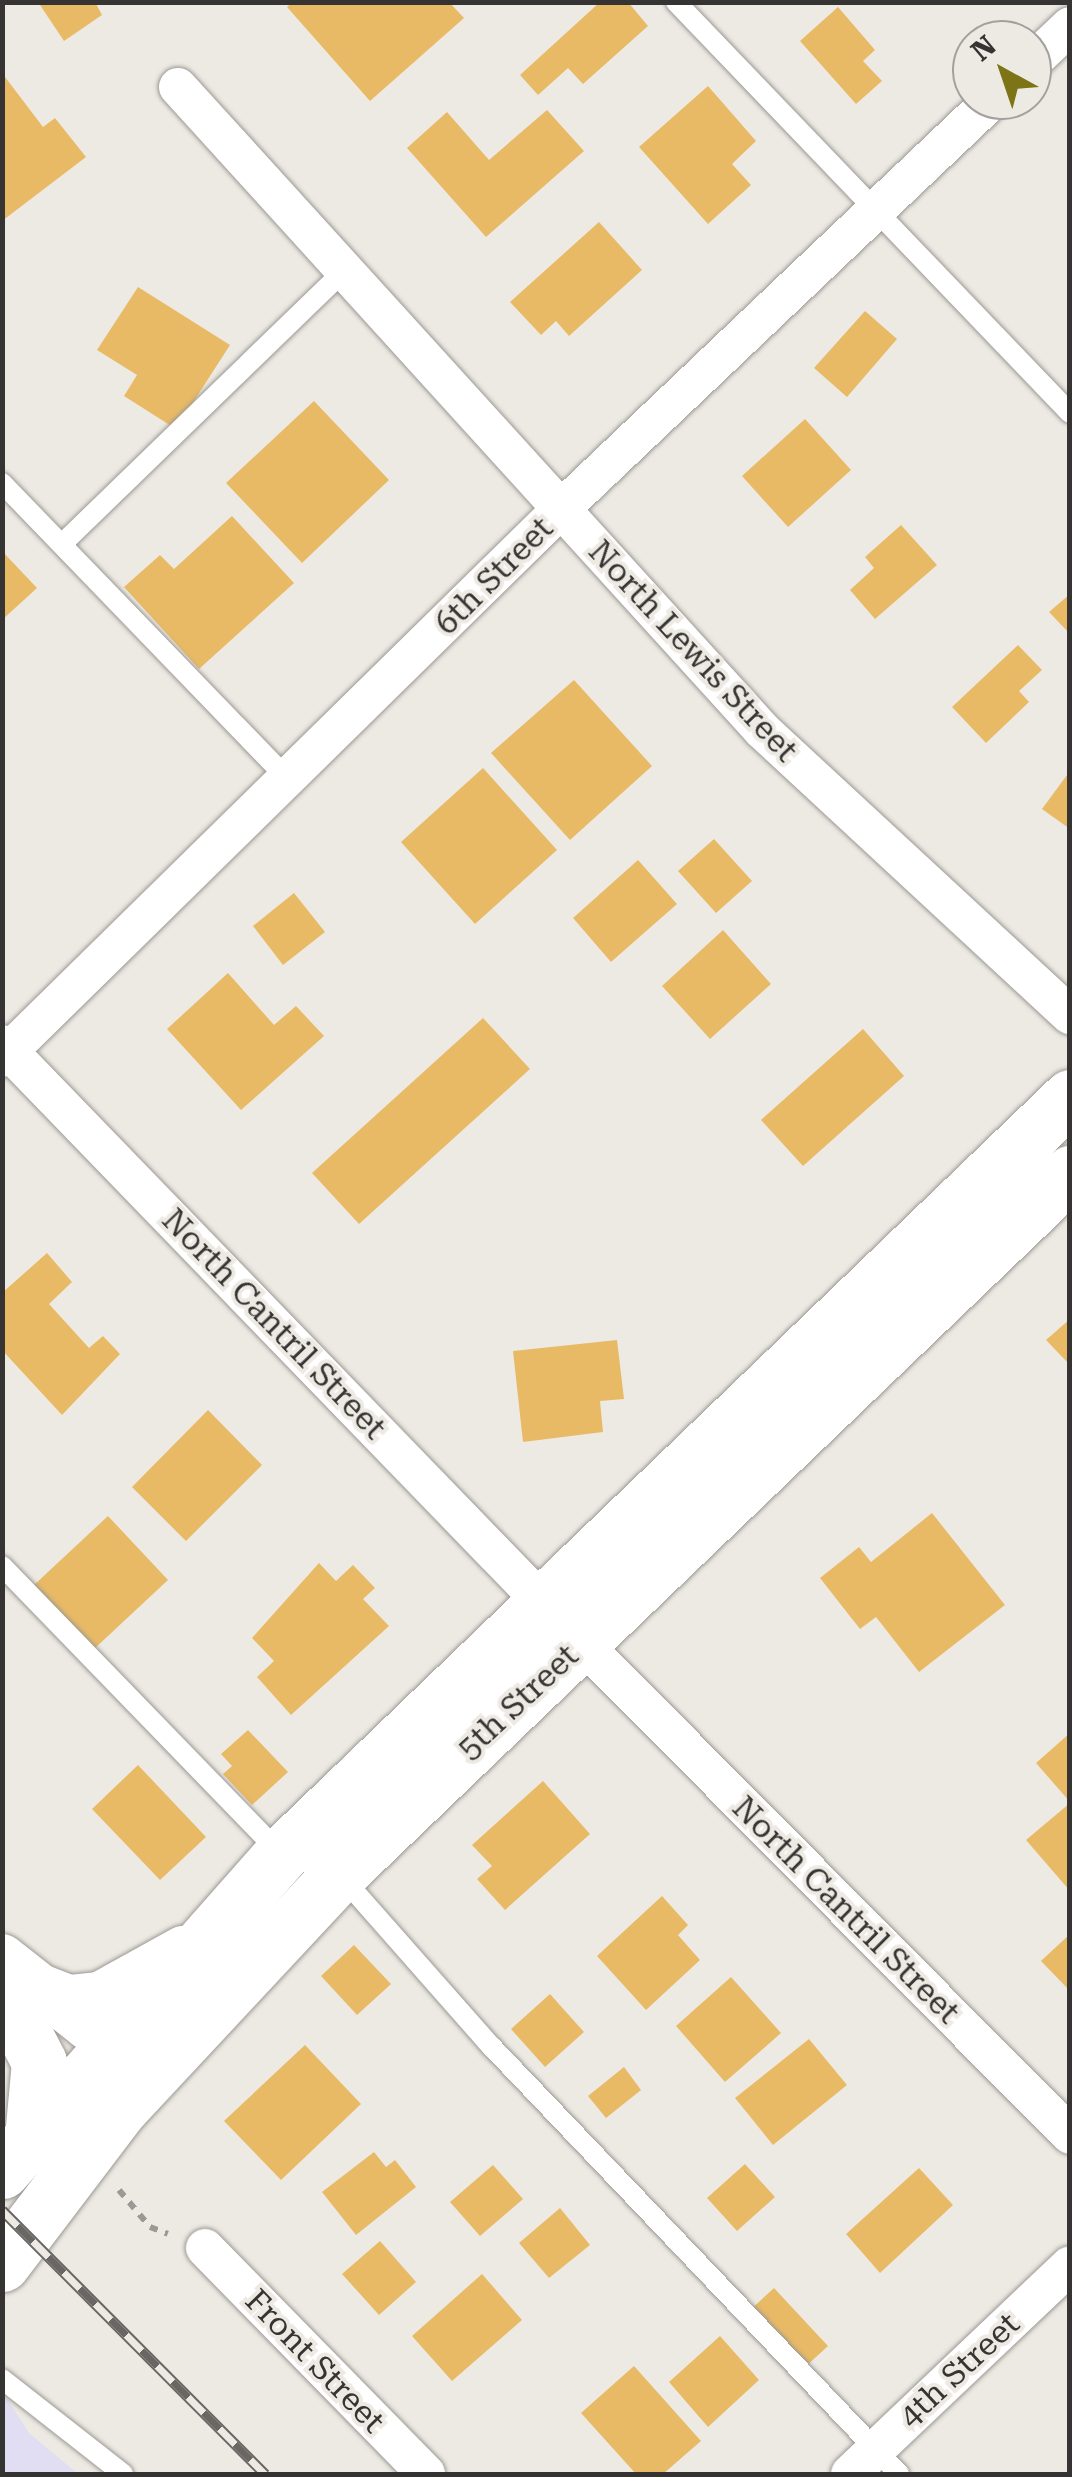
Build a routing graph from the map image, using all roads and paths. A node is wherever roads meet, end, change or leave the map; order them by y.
1 (676, 2) edge
2 (178, 87) dead end
3 (971, 120) edge
4 (875, 211) junction
5 (344, 271) junction
6 (1070, 413) edge
7 (2, 483) edge
8 (561, 509) junction
9 (62, 544) junction
10 (290, 781) junction
11 (1070, 1015) edge
12 (5, 1051) edge
13 (1070, 1097) edge
14 (1070, 1173) edge
15 (2, 1566) edge
16 (563, 1623) junction
17 (282, 1855) junction
18 (340, 1874) junction
19 (242, 1900) junction
20 (253, 1963) junction
21 (11, 1977) edge
22 (117, 2036) junction
23 (118, 2111) junction
24 (1070, 2135) edge
25 (18, 2154) edge
26 (205, 2248) joint
27 (2, 2264) edge
28 (1070, 2265) edge
29 (2, 2379) edge
30 (874, 2466) edge
31 (123, 2474) edge
32 (426, 2474) edge

1 - 4 lane
2 - 5 street, North Lewis Street
3 - 4 street, 6th Street
4 - 6 lane
4 - 8 street, 6th Street
5 - 8 street, North Lewis Street
5 - 9 lane
7 - 9 lane
8 - 10 street, 6th Street
8 - 11 street, North Lewis Street
9 - 10 lane
10 - 12 street, 6th Street
12 - 16 street, North Cantril Street
13 - 16 main road, 5th Street
14 - 16 main road, 5th Street
15 - 17 lane
16 - 17 main road, 5th Street
16 - 18 main road, 5th Street
16 - 24 street, North Cantril Street
17 - 19 main road, 5th Street
18 - 20 main road, 5th Street
18 - 30 lane
19 - 21 street
19 - 22 main road, 5th Street
20 - 22 street
20 - 23 main road, 5th Street
21 - 22 street
21 - 25 main road
22 - 25 main road, 5th Street
23 - 26 path
23 - 27 main road, 5th Street
26 - 32 street, Front Street
28 - 30 street, 4th Street
29 - 31 lane

